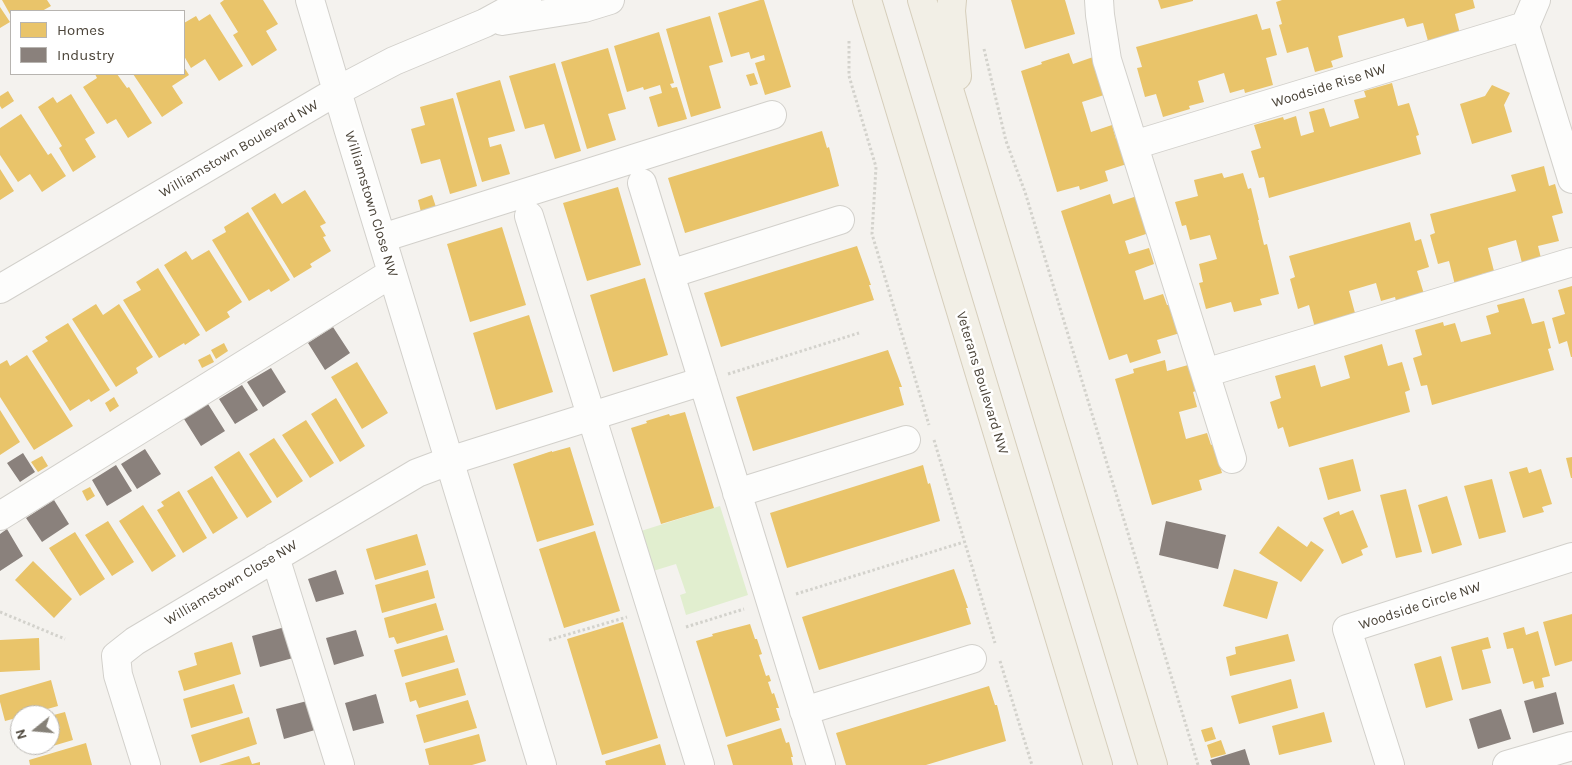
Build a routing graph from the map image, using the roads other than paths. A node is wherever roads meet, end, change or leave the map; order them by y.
1 (310, 0) edge
2 (527, 0) edge
3 (610, 0) edge
4 (867, 0) edge
5 (922, 0) edge
6 (952, 0) edge
7 (1099, 0) edge
8 (1536, 0) edge
9 (485, 23) junction
10 (1525, 26) junction
11 (337, 91) junction
12 (772, 115) dead end
13 (962, 135) junction
14 (1134, 145) junction
15 (1572, 179) edge
16 (642, 183) dead end
17 (529, 216) dead end
18 (840, 220) dead end
19 (382, 238) junction
20 (1572, 262) edge
21 (392, 273) junction
22 (670, 274) junction
23 (0, 289) edge
24 (1205, 373) junction
25 (715, 377) junction
26 (591, 416) junction
27 (906, 440) dead end
28 (1232, 459) dead end
29 (449, 461) junction
30 (737, 493) junction
31 (0, 516) edge
32 (275, 557) junction
33 (1572, 557) edge
34 (972, 659) dead end
35 (804, 711) junction
36 (1572, 746) edge
37 (146, 765) edge
38 (340, 765) edge
39 (542, 765) edge
40 (700, 765) edge
41 (821, 765) edge
42 (1098, 765) edge
43 (1153, 765) edge
44 (1390, 765) edge
45 (1507, 765) edge

1 - 11 street, Williamstown Close NW
2 - 9 street, Williamstown Boulevard NW
3 - 9 street, Williamstown Boulevard NW
4 - 42 main road, Veterans Boulevard NW
5 - 13 main road
6 - 13 main road
7 - 14 street
8 - 10 street
9 - 11 street, Williamstown Boulevard NW
10 - 14 street, Woodside Rise NW
10 - 15 street
11 - 19 street, Williamstown Close NW
11 - 23 street, Williamstown Boulevard NW
12 - 19 street
13 - 43 main road
14 - 24 street
16 - 22 street
17 - 26 street
18 - 22 street
19 - 21 street, Williamstown Close NW
20 - 24 street
21 - 29 street, Williamstown Close NW
21 - 31 street
22 - 25 street
24 - 28 street
25 - 26 street
25 - 30 street
26 - 29 street
26 - 40 street
27 - 30 street
29 - 32 street, Williamstown Close NW
29 - 39 street, Williamstown Close NW
30 - 35 street
32 - 37 street, Williamstown Close NW
32 - 38 street
33 - 44 street, Woodside Circle NW
34 - 35 street
35 - 41 street
36 - 45 street

